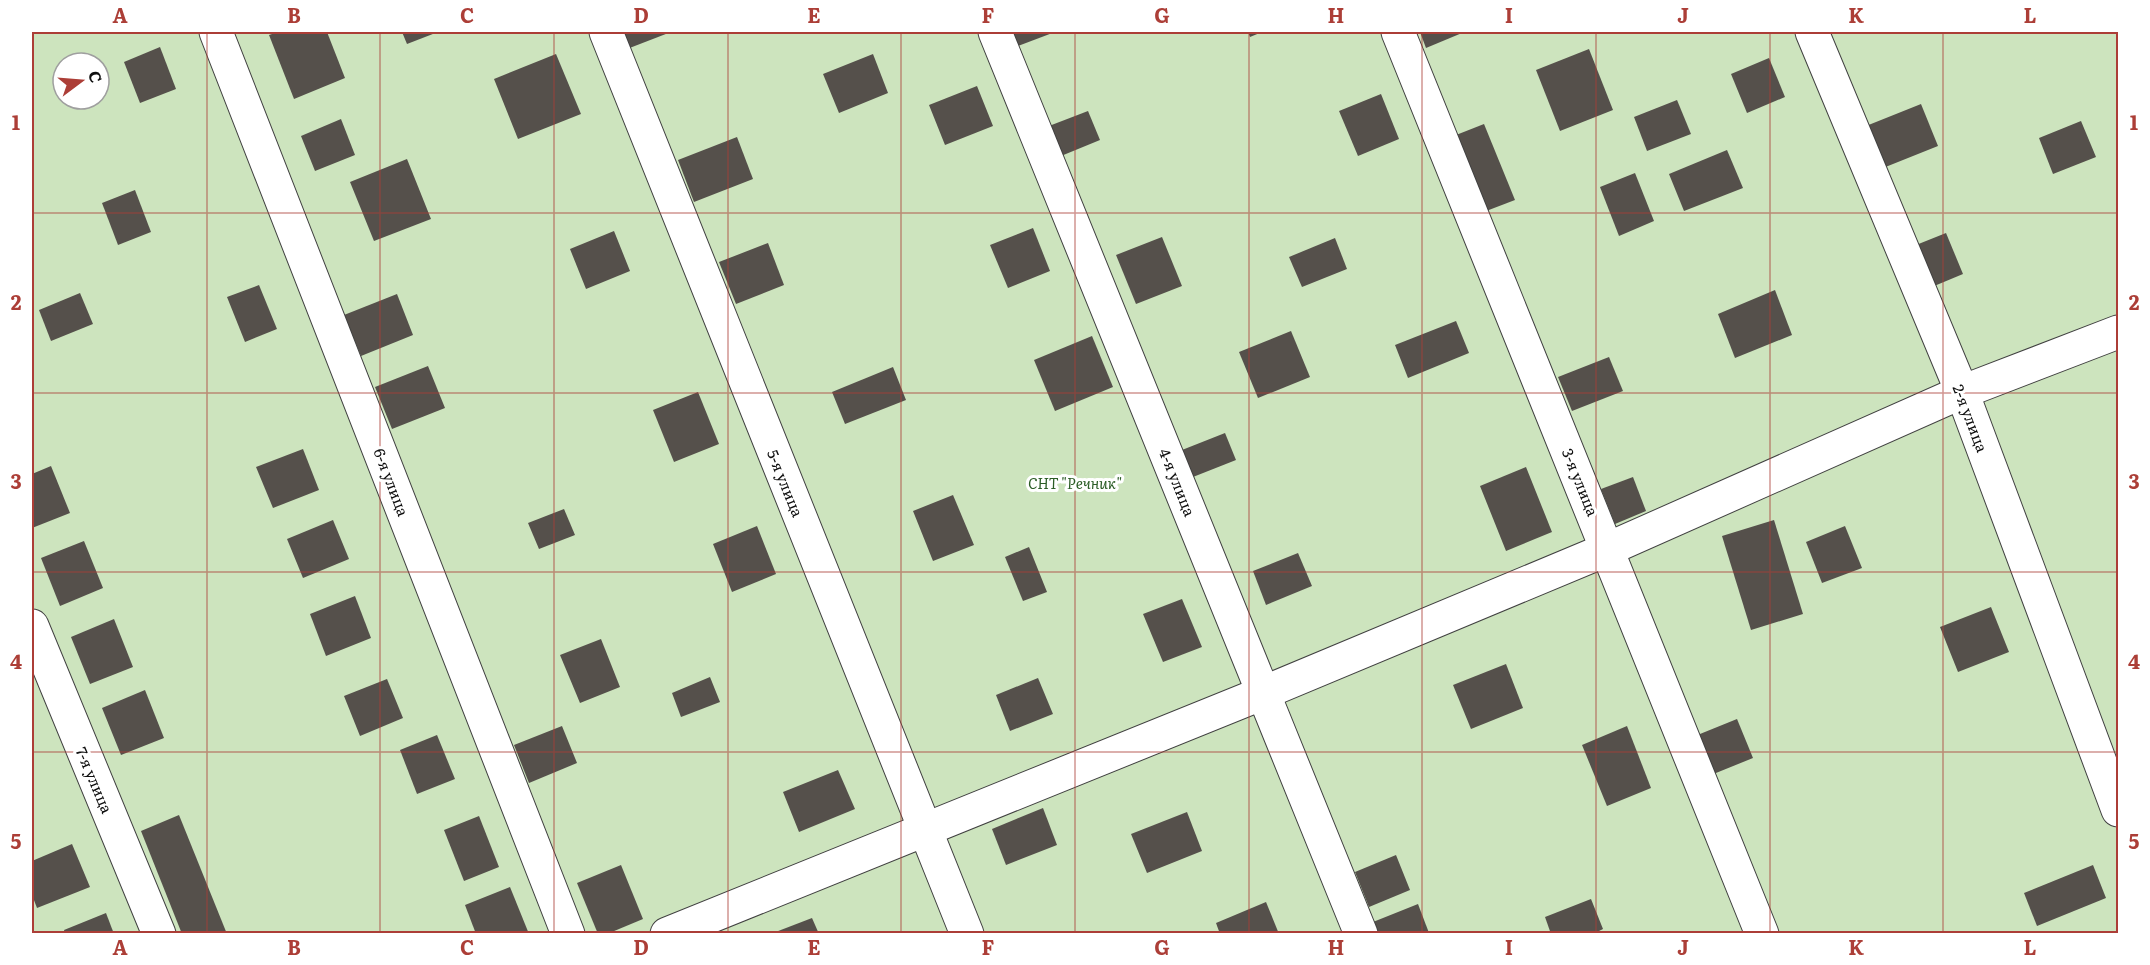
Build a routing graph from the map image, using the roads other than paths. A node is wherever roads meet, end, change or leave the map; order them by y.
1 (216, 32) edge
2 (606, 32) edge
3 (995, 32) edge
4 (1398, 32) edge
5 (1812, 32) edge
6 (2118, 332) edge
7 (1962, 392) junction
8 (1608, 549) junction
9 (32, 626) edge
10 (1263, 693) junction
11 (2118, 810) edge
12 (925, 829) junction
13 (159, 933) edge
14 (568, 933) edge
15 (667, 933) edge
16 (967, 933) edge
17 (1361, 933) edge
18 (1762, 933) edge

1 - 14 street, 6-я улица
2 - 12 street, 5-я улица
3 - 10 street, 4-я улица
4 - 8 street, 3-я улица
5 - 7 street, 2-я улица
6 - 7 street
7 - 8 street
7 - 11 street, 2-я улица
8 - 10 street
8 - 18 street, 3-я улица
9 - 13 street, 7-я улица
10 - 12 street
10 - 17 street, 4-я улица
12 - 15 street
12 - 16 street, 5-я улица

